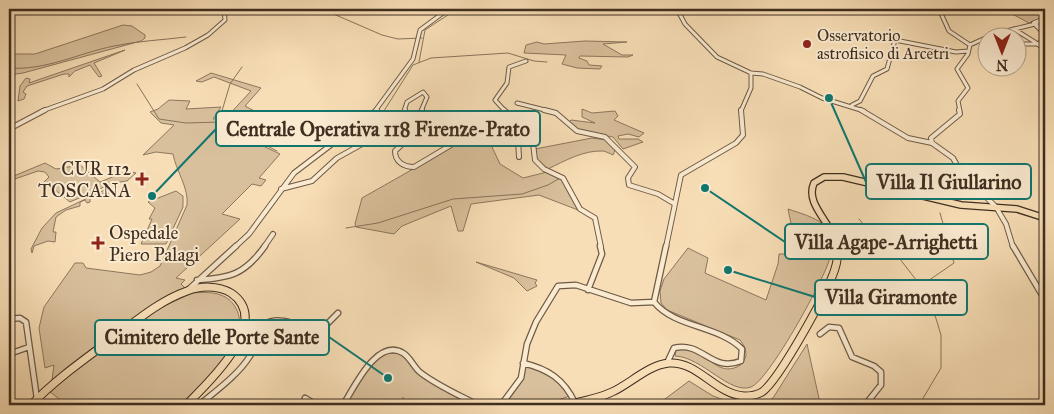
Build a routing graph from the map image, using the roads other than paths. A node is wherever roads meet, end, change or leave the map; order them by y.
1 (224, 9) edge
2 (677, 9) edge
3 (939, 9) edge
4 (447, 10) dead end
5 (1045, 19) edge
6 (1034, 24) junction
7 (1018, 28) edge
8 (1026, 36) edge
9 (976, 43) edge
10 (1026, 44) edge
11 (1038, 44) junction
12 (969, 47) junction
13 (1045, 48) edge
14 (526, 61) dead end
15 (751, 72) junction
16 (757, 72) joint
17 (517, 103) dead end
18 (852, 106) junction
19 (9, 129) edge
20 (932, 143) junction
21 (519, 157) dead end
22 (281, 189) junction
23 (675, 204) junction
24 (996, 207) junction
25 (1045, 218) edge
26 (273, 234) dead end
27 (197, 280) junction
28 (588, 290) junction
29 (188, 291) junction
30 (1045, 300) edge
31 (654, 302) junction
32 (338, 313) dead end
33 (9, 319) edge
34 (820, 334) dead end
35 (29, 347) junction
36 (9, 354) edge
37 (523, 363) junction
38 (667, 363) junction
39 (305, 398) dead end
40 (37, 399) junction
41 (594, 402) edge
42 (575, 403) junction
43 (31, 405) edge
44 (186, 405) edge
45 (199, 405) edge
46 (317, 405) edge
47 (343, 405) edge
48 (478, 405) edge
49 (501, 405) edge
50 (564, 405) edge
51 (865, 405) edge

1 - 19 street
2 - 15 street
3 - 12 street
4 - 22 street
5 - 6 street
6 - 7 street
6 - 11 street
8 - 11 street
9 - 12 street
10 - 11 street
11 - 13 street
12 - 18 street
12 - 20 street
14 - 28 street
15 - 16 street
15 - 23 street
16 - 18 street
17 - 23 street
18 - 20 street
20 - 24 street
21 - 22 street
22 - 27 street
23 - 31 street
24 - 25 main road
24 - 30 street
24 - 38 main road
26 - 27 street
27 - 29 street
28 - 31 street
28 - 37 street
29 - 40 main road
29 - 44 main road
31 - 38 street
32 - 45 street
33 - 35 street
34 - 51 street
35 - 36 street
35 - 40 street
37 - 42 street
37 - 49 street
38 - 41 main road
39 - 46 street
40 - 43 main road
41 - 42 main road
42 - 50 main road
47 - 48 street

